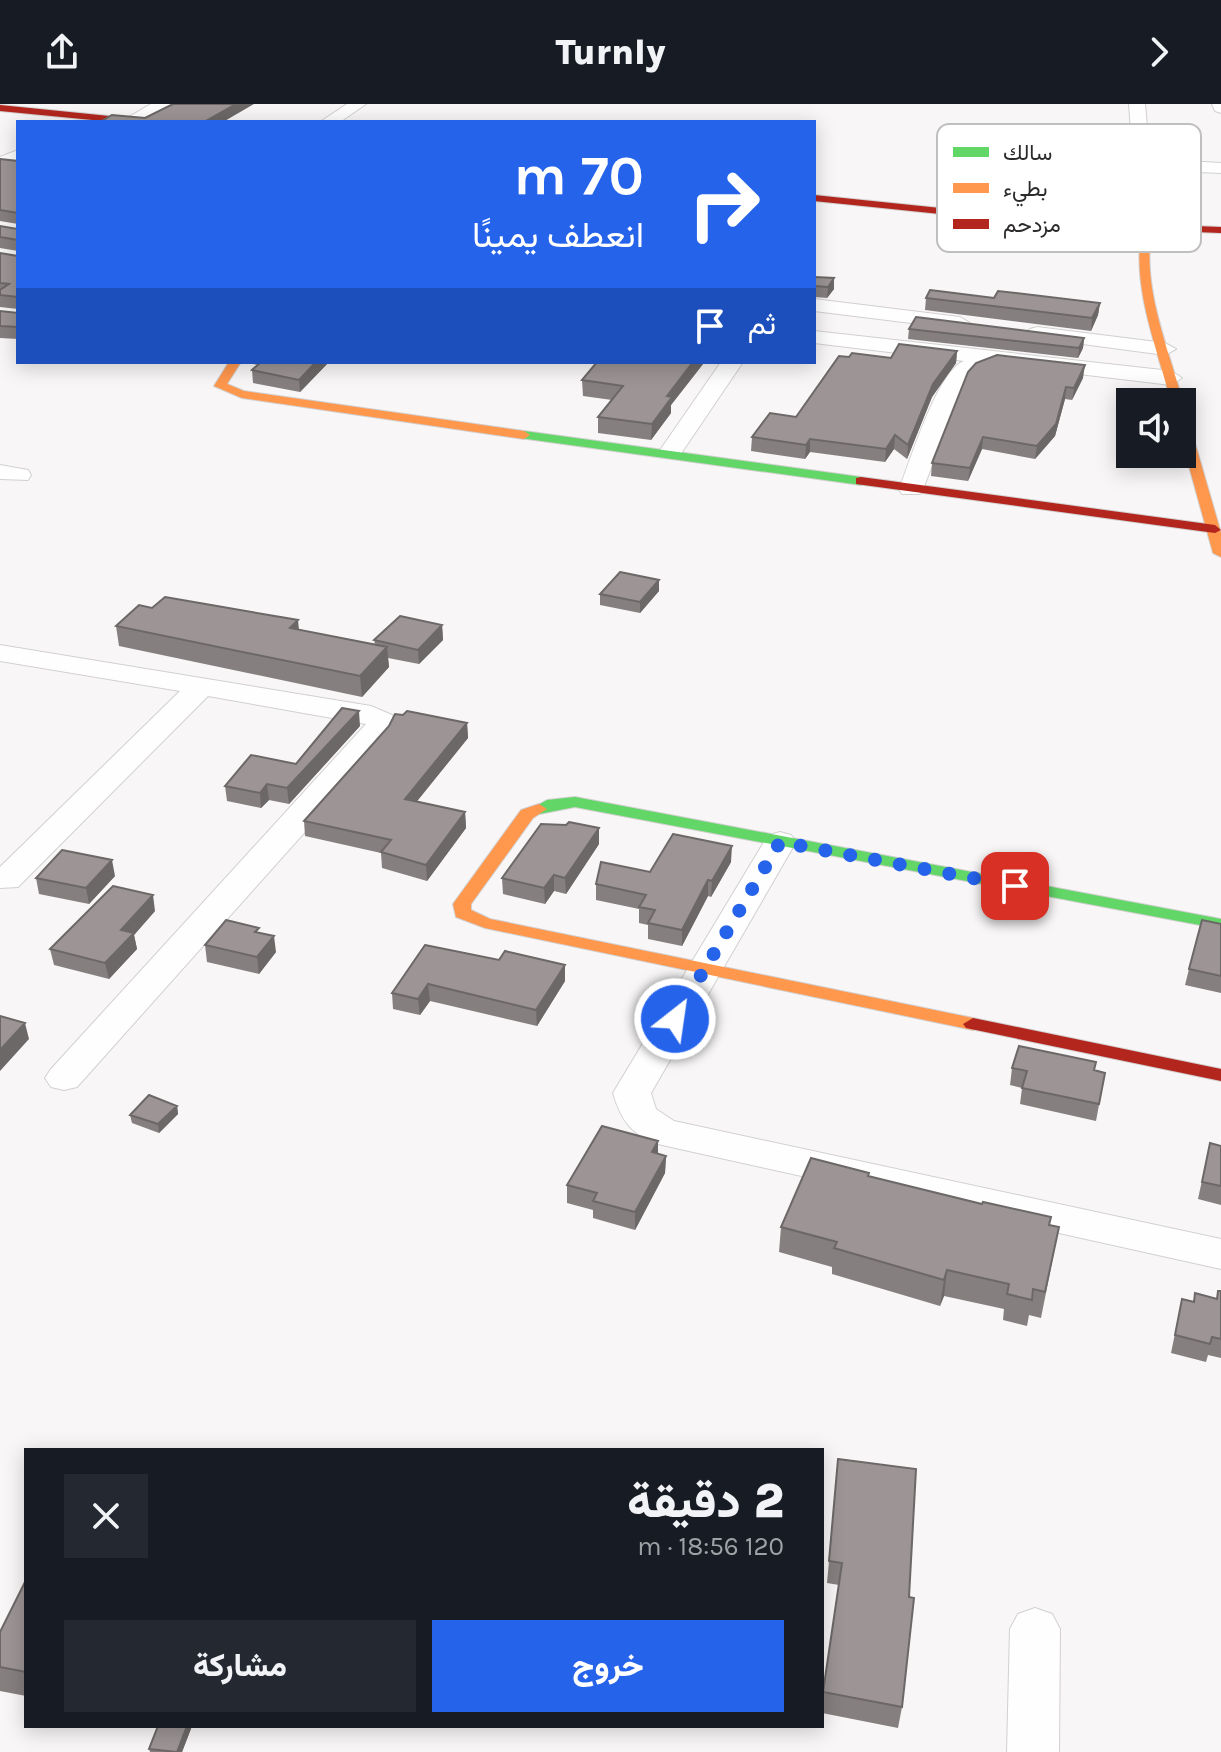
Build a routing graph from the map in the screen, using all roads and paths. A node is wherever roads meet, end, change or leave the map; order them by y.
1 (163, 104) edge
2 (358, 104) edge
3 (1137, 104) edge
4 (0, 108) edge
5 (83, 120) edge
6 (132, 120) edge
7 (331, 120) edge
8 (1139, 124) edge
9 (1201, 167) edge
10 (1221, 168) edge
11 (816, 198) edge
12 (937, 209) edge
13 (1201, 230) edge
14 (1221, 230) edge
15 (1142, 252) edge
16 (816, 305) edge
17 (982, 326) edge
18 (1012, 330) edge
19 (816, 337) edge
20 (1165, 349) junction
21 (992, 358) junction
22 (234, 364) edge
23 (731, 364) edge
24 (1171, 378) junction
25 (1174, 388) edge
26 (670, 453) junction
27 (1196, 466) edge
28 (911, 489) junction
29 (1215, 529) junction
30 (1221, 555) edge
31 (0, 653) edge
32 (202, 686) junction
33 (780, 842) junction
34 (6, 880) dead end
35 (1221, 924) edge
36 (704, 970) junction
37 (1221, 1075) edge
38 (64, 1078) dead end
39 (1221, 1254) edge
40 (1035, 1629) dead end
41 (1033, 1752) edge

1 - 6 street
2 - 7 street
3 - 8 street
4 - 5 street
9 - 10 street
11 - 12 street
13 - 14 street
15 - 20 street
16 - 17 street
18 - 20 street
19 - 21 street
20 - 24 street
21 - 24 street
21 - 28 street
22 - 26 street
23 - 26 street
24 - 25 street
26 - 28 street
27 - 29 street
28 - 29 street
29 - 30 street
31 - 32 street
32 - 34 street
32 - 38 street
33 - 35 street
33 - 36 street
33 - 36 street
36 - 37 street
36 - 39 street
40 - 41 street

